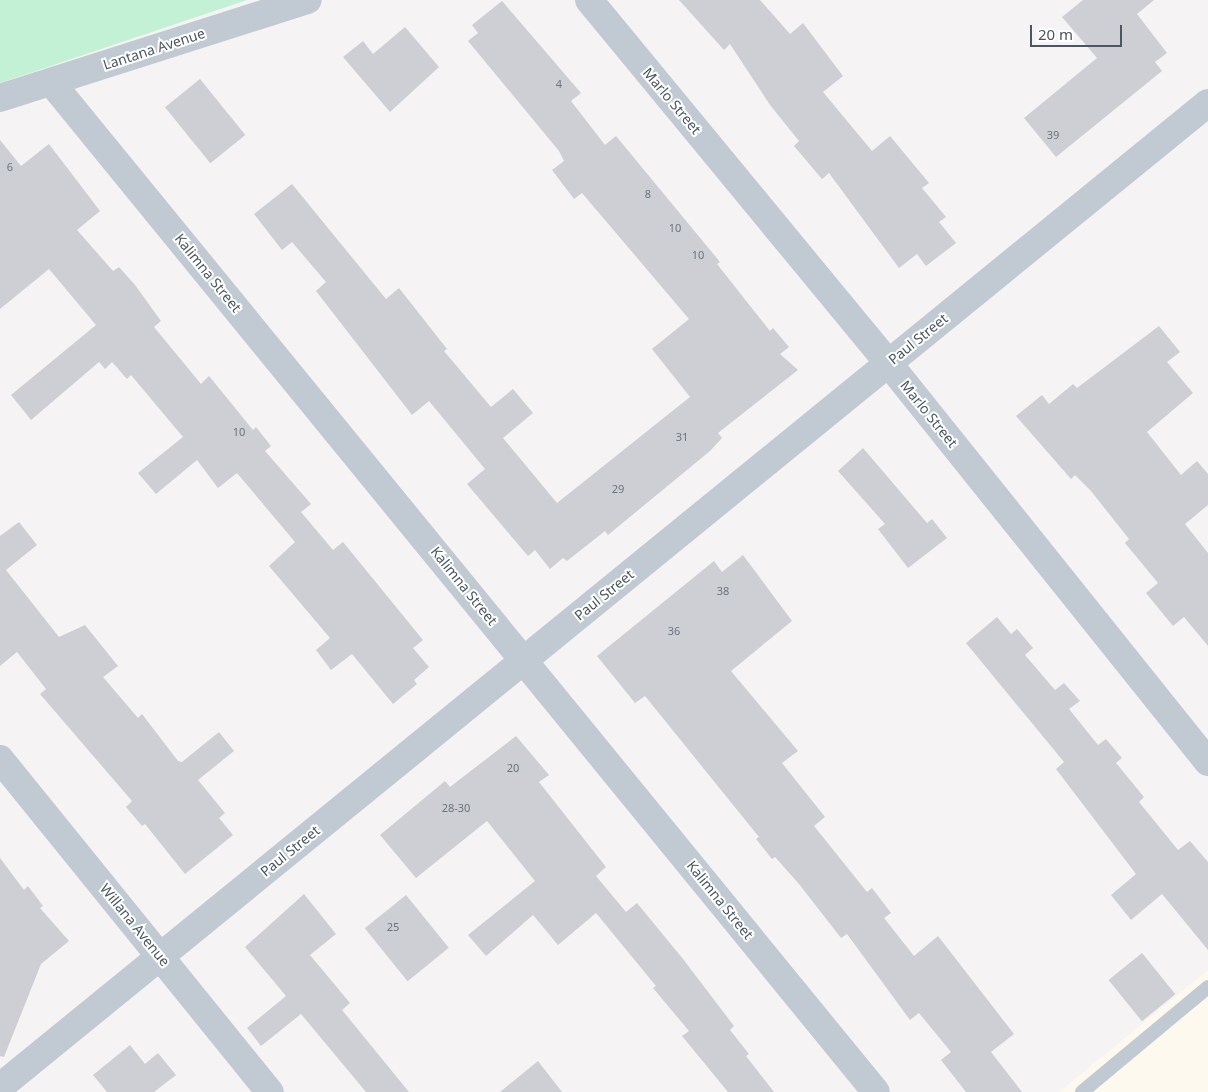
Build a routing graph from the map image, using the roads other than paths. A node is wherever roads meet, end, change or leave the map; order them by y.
1 (308, 0) edge
2 (589, 0) edge
3 (51, 82) junction
4 (0, 98) edge
5 (1208, 103) edge
6 (889, 364) junction
7 (525, 660) junction
8 (0, 759) edge
9 (1208, 762) edge
10 (160, 957) junction
11 (1208, 988) edge
12 (0, 1087) edge
13 (270, 1092) edge
14 (876, 1092) edge
15 (1082, 1092) edge

1 - 3 street, Lantana Avenue
2 - 6 street, Marlo Street
3 - 4 street, Lantana Avenue
3 - 7 street, Kalimna Street
5 - 6 street, Paul Street
6 - 7 street, Paul Street
6 - 9 street, Marlo Street
7 - 10 street, Paul Street
7 - 14 street, Kalimna Street
8 - 10 street, Willana Avenue
10 - 12 street, Paul Street
10 - 13 street, Willana Avenue
11 - 15 lane

